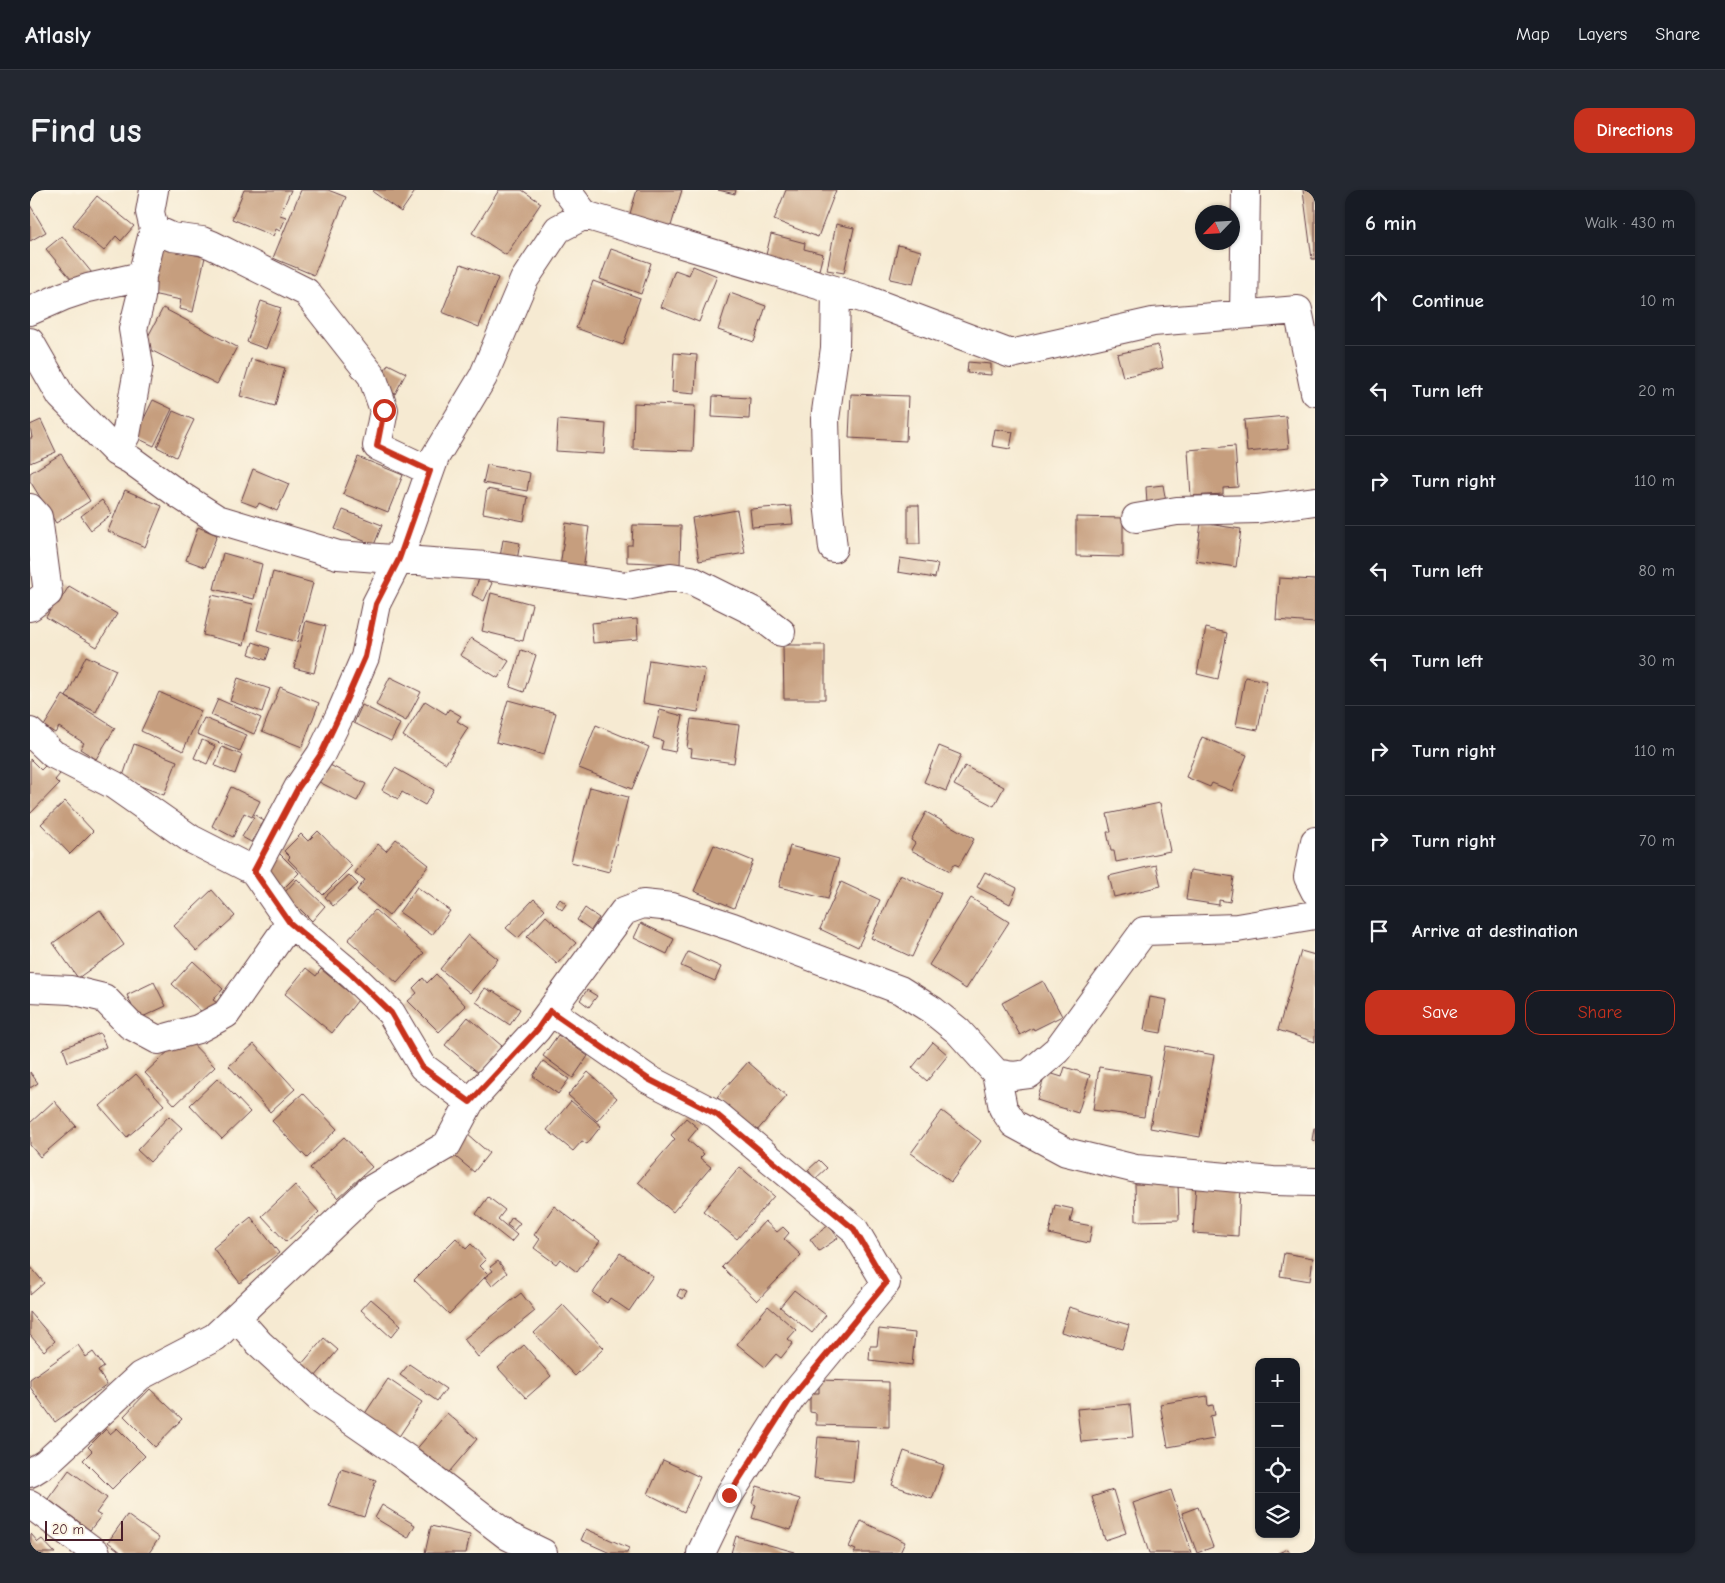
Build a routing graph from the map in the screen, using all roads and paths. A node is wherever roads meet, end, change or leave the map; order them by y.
1 (154, 190) edge
2 (566, 190) edge
3 (1246, 190) edge
4 (585, 214) junction
5 (154, 229) junction
6 (142, 276) junction
7 (836, 291) junction
8 (1307, 308) edge
9 (30, 311) edge
10 (1244, 314) junction
11 (30, 342) edge
12 (1315, 392) edge
13 (116, 452) junction
14 (430, 471) junction
15 (1315, 501) edge
16 (30, 508) edge
17 (1136, 518) dead end
18 (833, 548) dead end
19 (399, 559) junction
20 (30, 607) edge
21 (781, 632) dead end
22 (30, 732) edge
23 (1315, 841) edge
24 (254, 871) junction
25 (1315, 891) edge
26 (1315, 915) edge
27 (290, 923) junction
28 (30, 988) edge
29 (550, 1011) junction
30 (996, 1073) junction
31 (470, 1102) junction
32 (1315, 1182) edge
33 (236, 1317) junction
34 (30, 1473) edge
35 (30, 1504) edge
36 (96, 1553) edge
37 (543, 1553) edge
38 (701, 1553) edge

1 - 5 street
2 - 4 street
3 - 10 street
4 - 7 street
4 - 14 street
5 - 6 street
5 - 14 street
6 - 9 street
6 - 13 street
7 - 10 street
7 - 18 street
8 - 10 street
8 - 12 street
11 - 13 street
13 - 19 street
14 - 19 street
15 - 17 street
16 - 20 street
19 - 21 street
19 - 24 street
22 - 24 street
23 - 25 street
24 - 27 street
26 - 30 street
27 - 28 street
27 - 31 street
29 - 30 street
29 - 31 street
29 - 38 street
30 - 32 street
31 - 33 street
33 - 34 street
33 - 37 street
35 - 36 street

